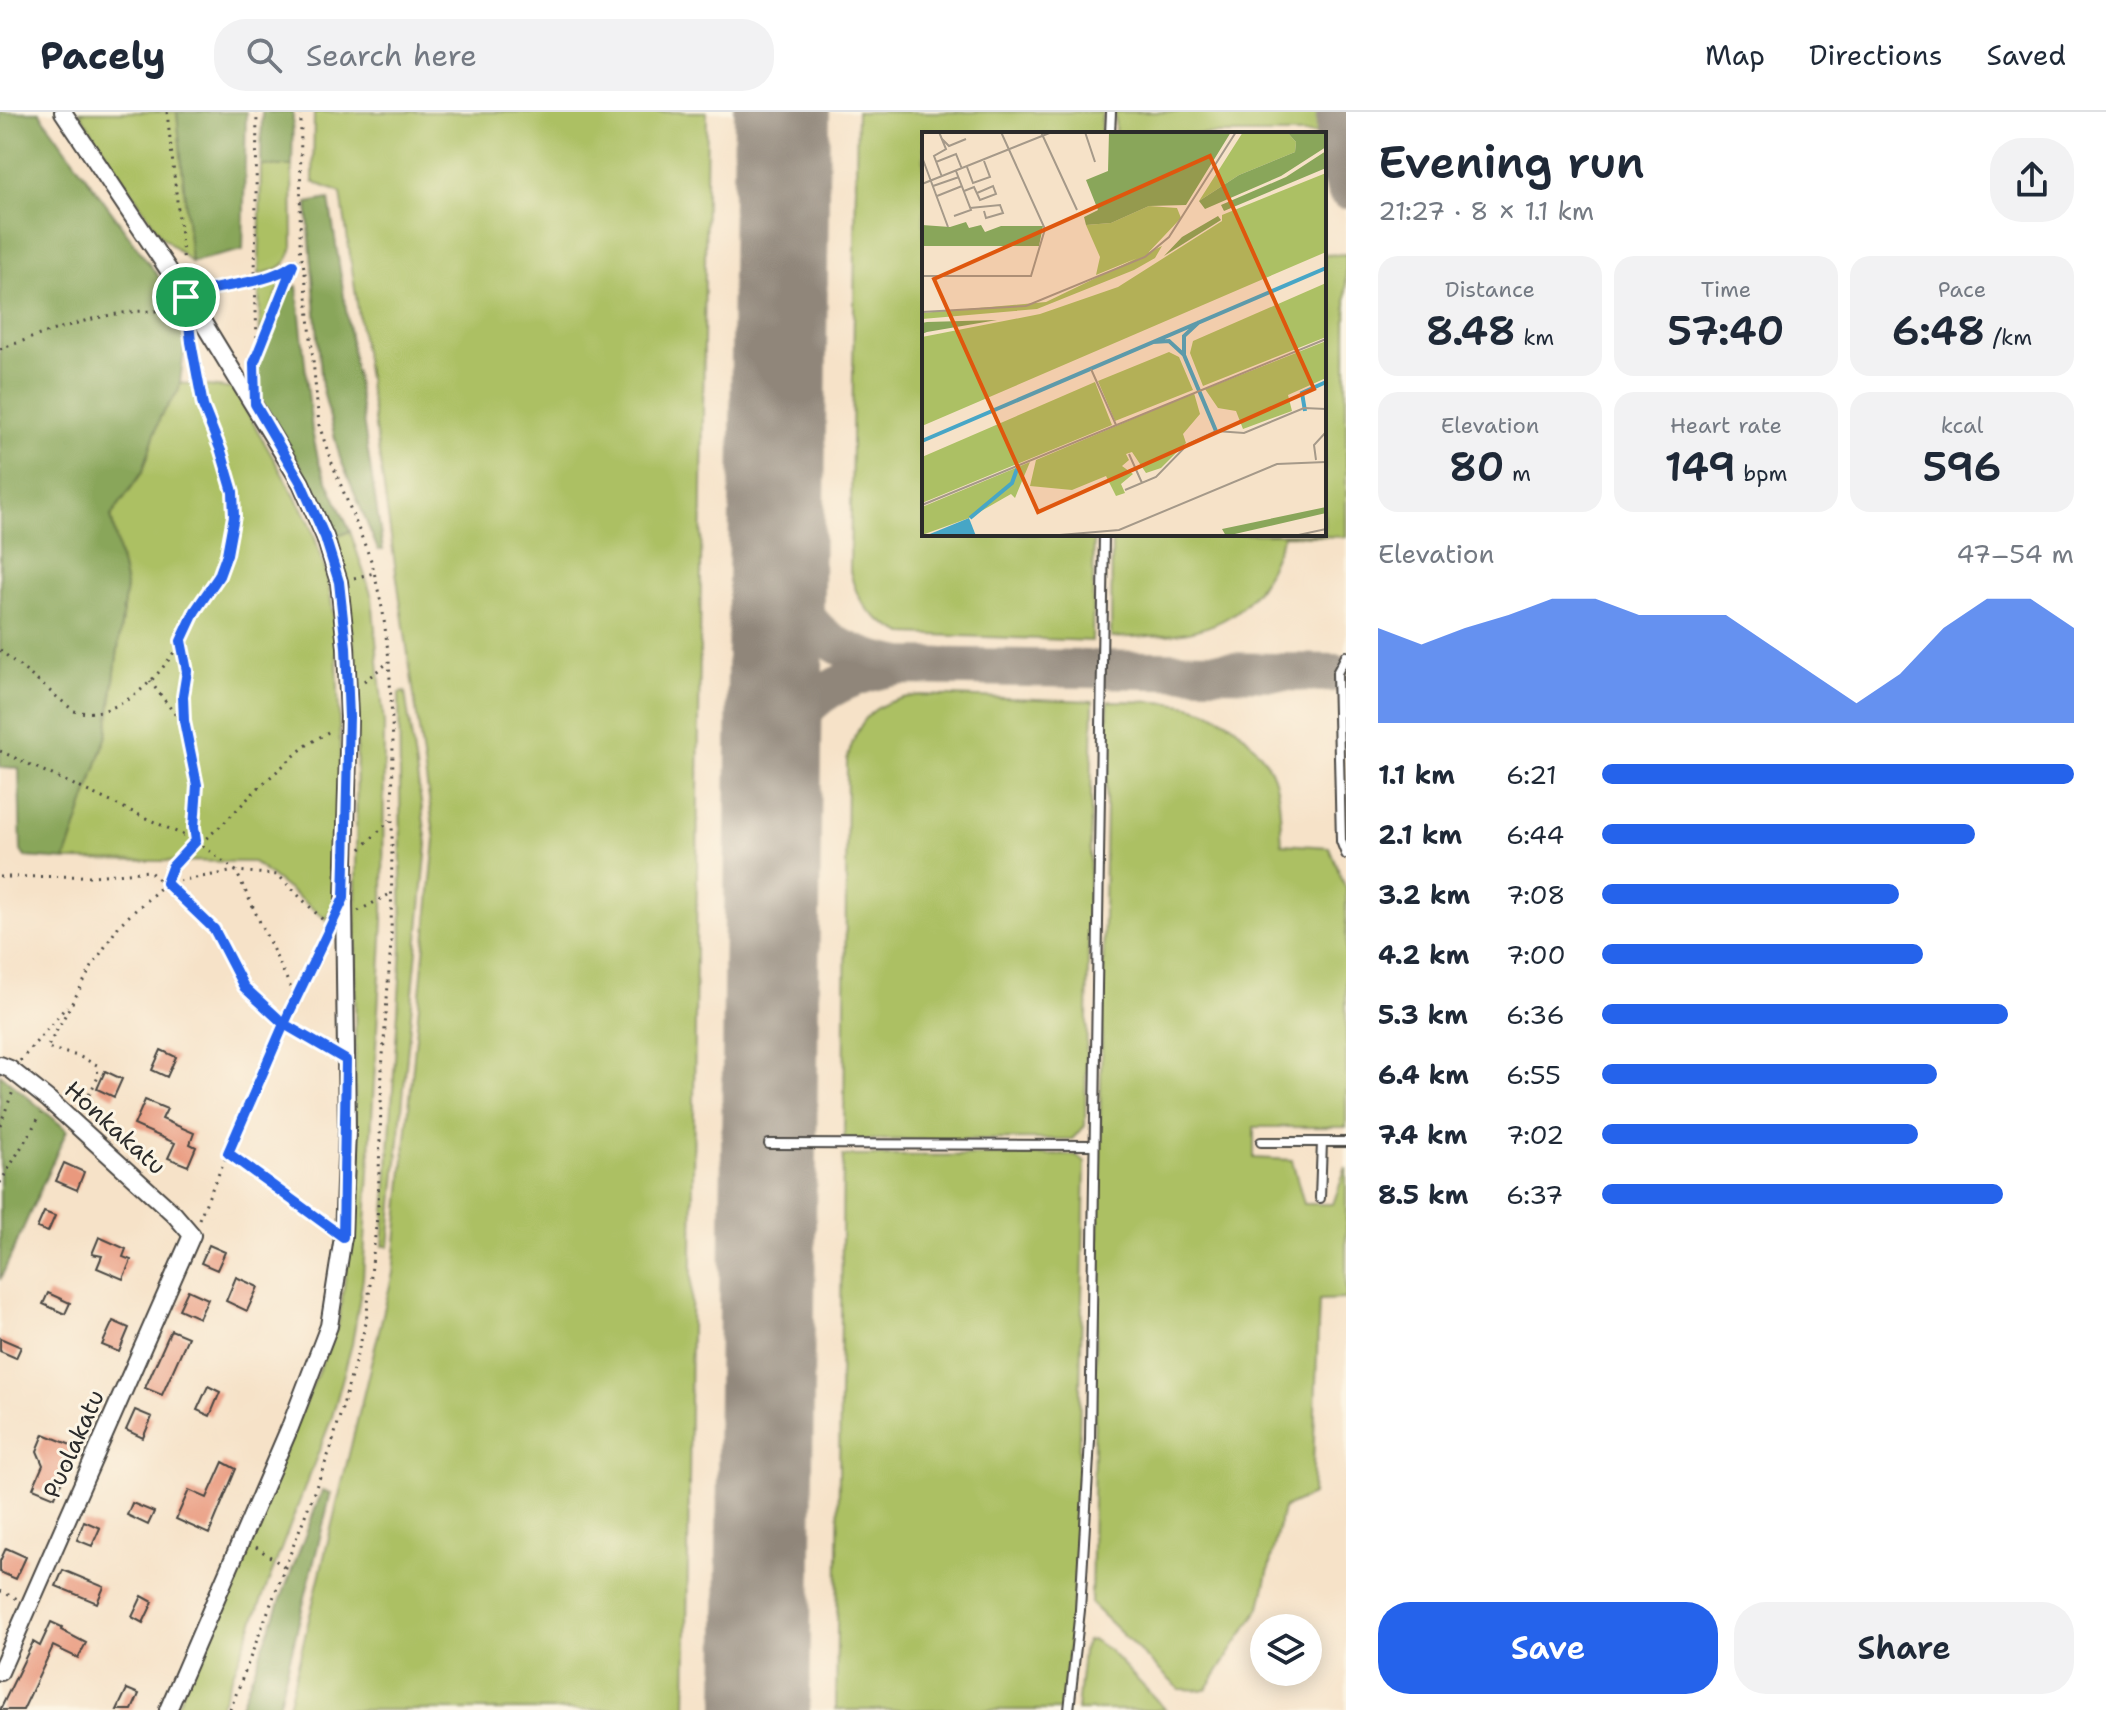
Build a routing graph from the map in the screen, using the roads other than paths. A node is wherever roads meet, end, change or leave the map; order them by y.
1 (63, 112) edge
2 (1111, 112) edge
3 (1110, 132) edge
4 (1104, 536) edge
5 (1346, 656) edge
6 (1346, 854) edge
7 (0, 1065) edge
8 (1261, 1142) dead end
9 (1322, 1142) junction
10 (1346, 1142) edge
11 (769, 1144) dead end
12 (1094, 1145) junction
13 (1320, 1198) dead end
14 (192, 1235) joint
15 (0, 1672) edge
16 (168, 1710) edge
17 (1069, 1710) edge

1 - 16 street
2 - 3 lane
4 - 12 lane
5 - 6 lane
7 - 14 street, Honkakatu
8 - 9 lane
9 - 10 lane
9 - 13 lane
11 - 12 lane
12 - 17 lane
14 - 15 street, Puolakatu

